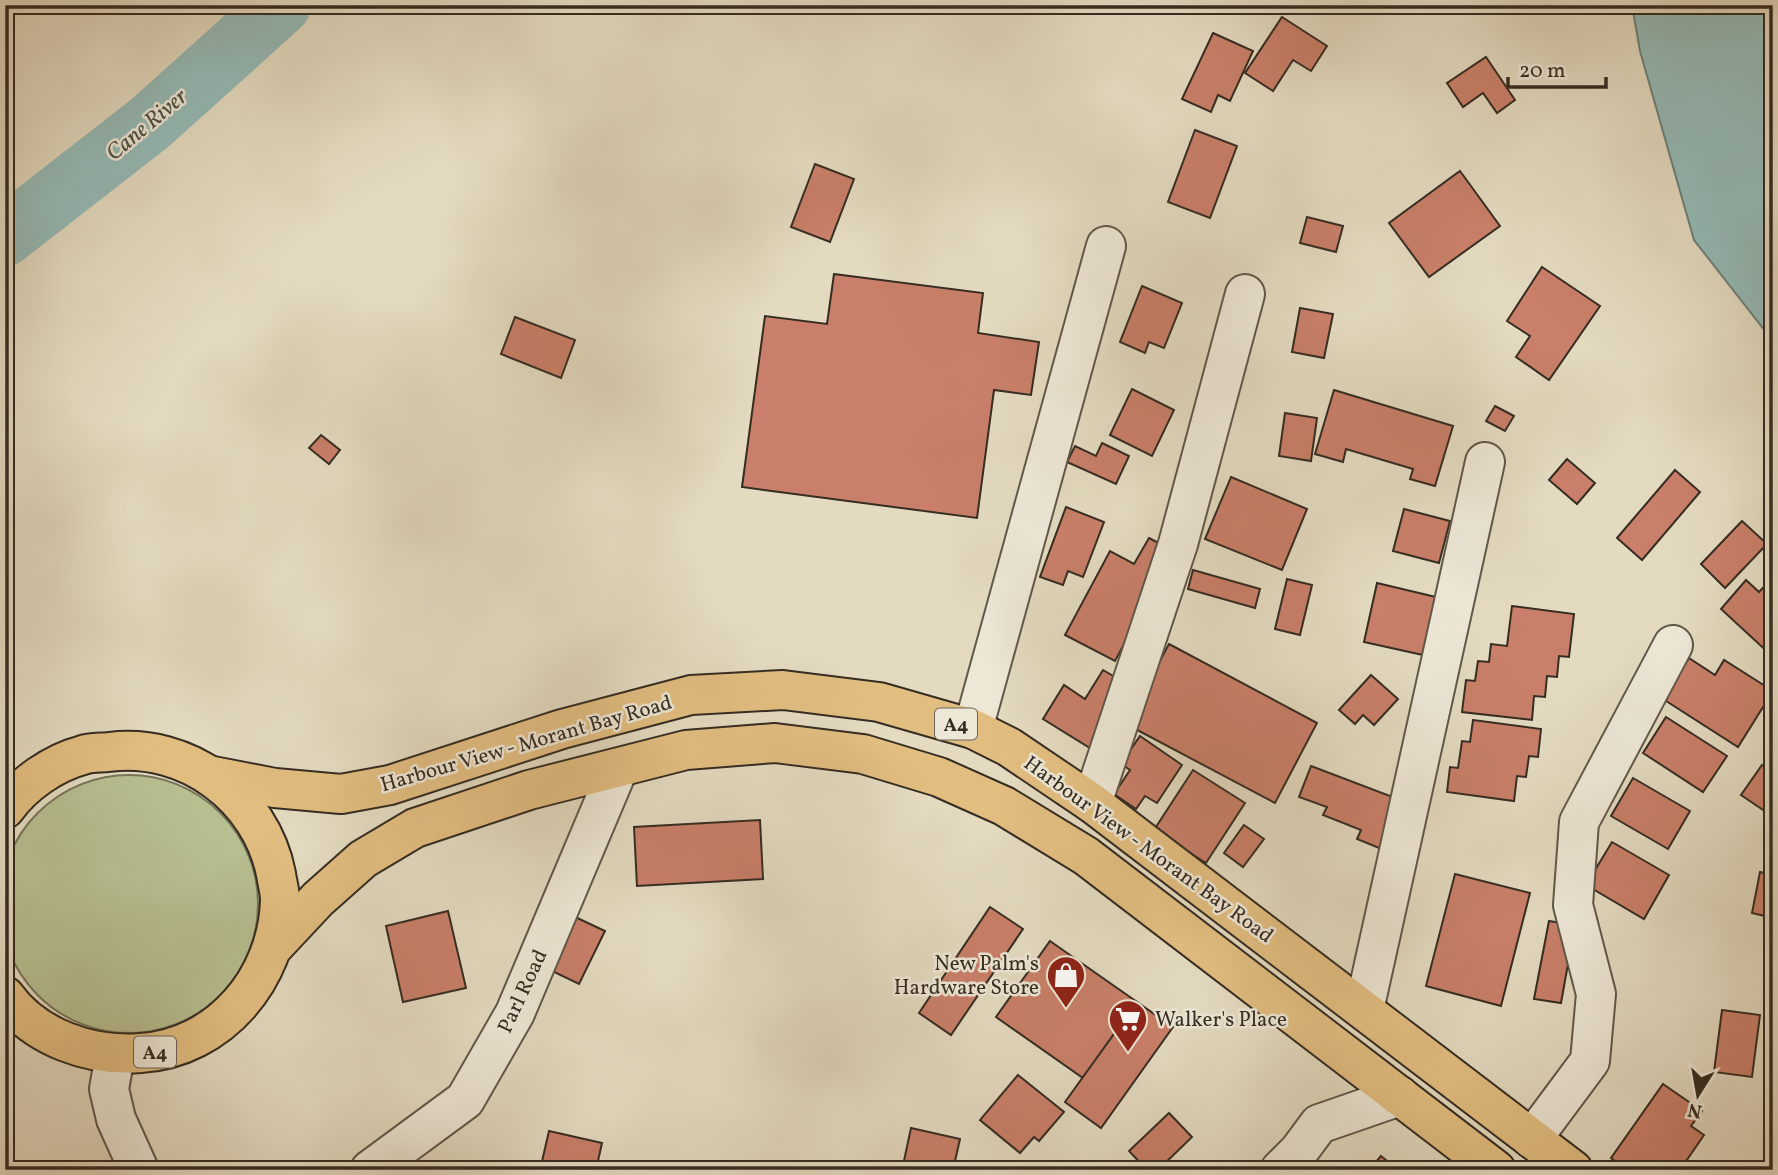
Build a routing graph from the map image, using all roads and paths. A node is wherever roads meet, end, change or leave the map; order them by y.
1 (1106, 246) dead end
2 (1245, 294) dead end
3 (1485, 462) dead end
4 (1673, 645) dead end
5 (973, 729) junction
6 (618, 769) junction
7 (23, 774) edge
8 (213, 776) junction
9 (1092, 803) junction
10 (5, 808) edge
11 (274, 946) junction
12 (5, 996) edge
13 (1364, 1010) junction
14 (22, 1025) edge
15 (116, 1055) junction
16 (1400, 1096) junction
17 (1532, 1139) junction
18 (139, 1170) edge
19 (370, 1170) edge
20 (1280, 1170) edge
21 (1496, 1170) edge
22 (1573, 1170) edge

1 - 5 street
2 - 9 street
3 - 13 street
4 - 17 street
5 - 8 highway, Harbour View - Morant Bay Road / A4
5 - 9 highway, Harbour View - Morant Bay Road / A4
6 - 11 highway, Harbour View - Morant Bay Road / A4
6 - 16 highway, Harbour View - Morant Bay Road / A4
6 - 19 street, Parl Road
7 - 8 highway, A4
7 - 10 highway, A4
8 - 11 highway, A4
9 - 13 highway, Harbour View - Morant Bay Road / A4
11 - 15 highway, A4
12 - 14 highway, A4
13 - 17 highway, Harbour View - Morant Bay Road / A4
14 - 15 highway, A4
15 - 18 street
16 - 20 street
16 - 21 highway, Harbour View - Morant Bay Road / A4
17 - 22 highway, Harbour View - Morant Bay Road / A4

